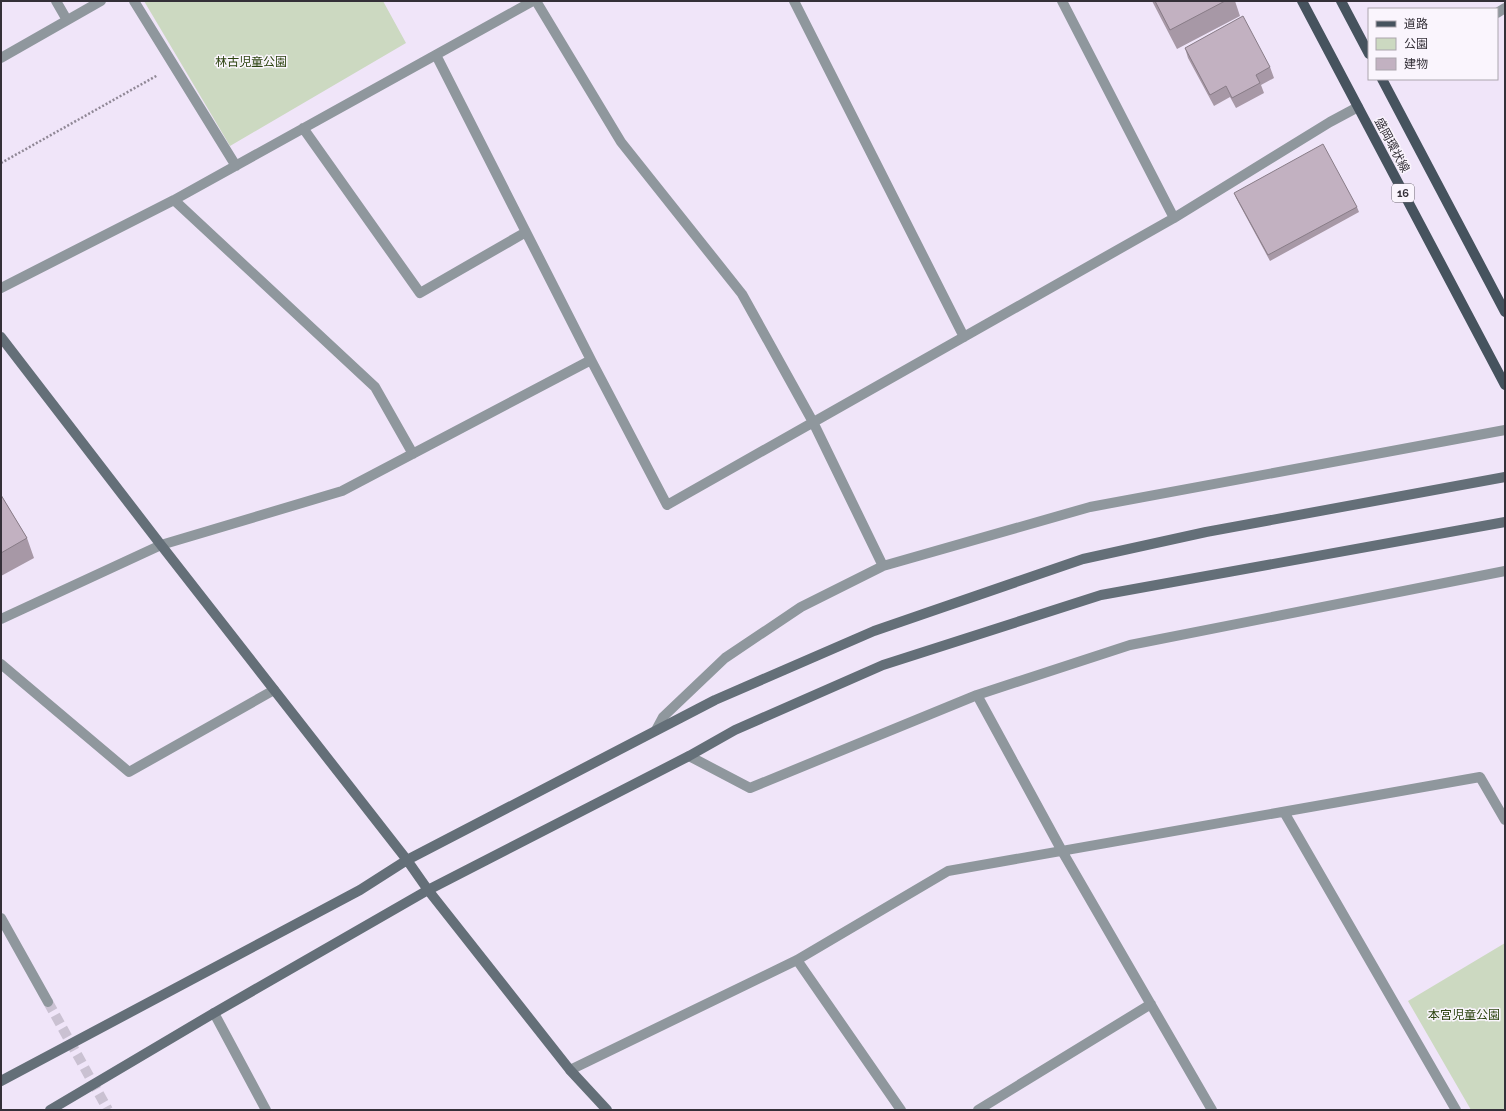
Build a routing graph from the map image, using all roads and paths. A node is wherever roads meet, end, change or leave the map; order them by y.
1 (56, 1) edge
2 (101, 1) edge
3 (134, 1) edge
4 (533, 1) edge
5 (536, 1) edge
6 (794, 1) edge
7 (1062, 1) edge
8 (1302, 1) edge
9 (1341, 1) edge
10 (67, 20) junction
11 (1368, 52) edge
12 (436, 55) junction
13 (1, 58) edge
14 (174, 66) junction
15 (1383, 80) edge
16 (1358, 107) junction
17 (304, 128) junction
18 (1, 163) edge
19 (236, 166) junction
20 (174, 200) junction
21 (1174, 218) junction
22 (526, 232) junction
23 (1, 288) edge
24 (1505, 312) edge
25 (1, 337) edge
26 (964, 337) junction
27 (591, 360) junction
28 (1505, 385) edge
29 (813, 422) junction
30 (1505, 430) edge
31 (413, 454) junction
32 (1505, 477) edge
33 (1505, 522) edge
34 (161, 545) junction
35 (883, 566) junction
36 (1505, 571) edge
37 (1, 619) edge
38 (1, 664) edge
39 (274, 690) junction
40 (977, 695) junction
41 (656, 730) junction
42 (689, 756) junction
43 (1284, 812) junction
44 (1505, 820) edge
45 (1062, 851) junction
46 (407, 860) junction
47 (428, 890) junction
48 (1, 918) edge
49 (797, 960) junction
50 (48, 1002) tunnel mouth
51 (1151, 1004) junction
52 (214, 1013) junction
53 (570, 1070) junction
54 (1, 1081) edge
55 (50, 1110) edge
56 (266, 1110) edge
57 (607, 1110) edge
58 (901, 1110) edge
59 (978, 1110) edge
60 (1212, 1110) edge
61 (1456, 1110) edge

1 - 10 street
2 - 10 street
3 - 14 street
4 - 12 street
5 - 29 street
6 - 26 street
7 - 21 street
8 - 16 main road, 盛岡環状線 / 16
9 - 11 main road
10 - 13 street
12 - 17 street
12 - 22 street
14 - 18 path
14 - 19 street
15 - 24 main road, 盛岡環状線
16 - 21 street
16 - 28 main road, 盛岡環状線 / 16
17 - 19 street
17 - 22 street
19 - 20 street
20 - 23 street
20 - 31 street
21 - 26 street
22 - 27 street
25 - 34 street
26 - 29 street
27 - 29 street
27 - 31 street
29 - 35 street
30 - 35 street
31 - 34 street
32 - 41 street
33 - 42 street
34 - 37 street
34 - 39 street
35 - 41 street
36 - 40 street
38 - 39 street
39 - 46 street
40 - 42 street
40 - 45 street
41 - 46 street
42 - 47 street
43 - 44 street
43 - 45 street
43 - 61 street
45 - 49 street
45 - 51 street
46 - 47 street
46 - 54 street
47 - 52 street
47 - 53 street
48 - 50 street
49 - 53 street
49 - 58 street
51 - 59 street
51 - 60 street
52 - 55 street
52 - 56 street
53 - 57 street

